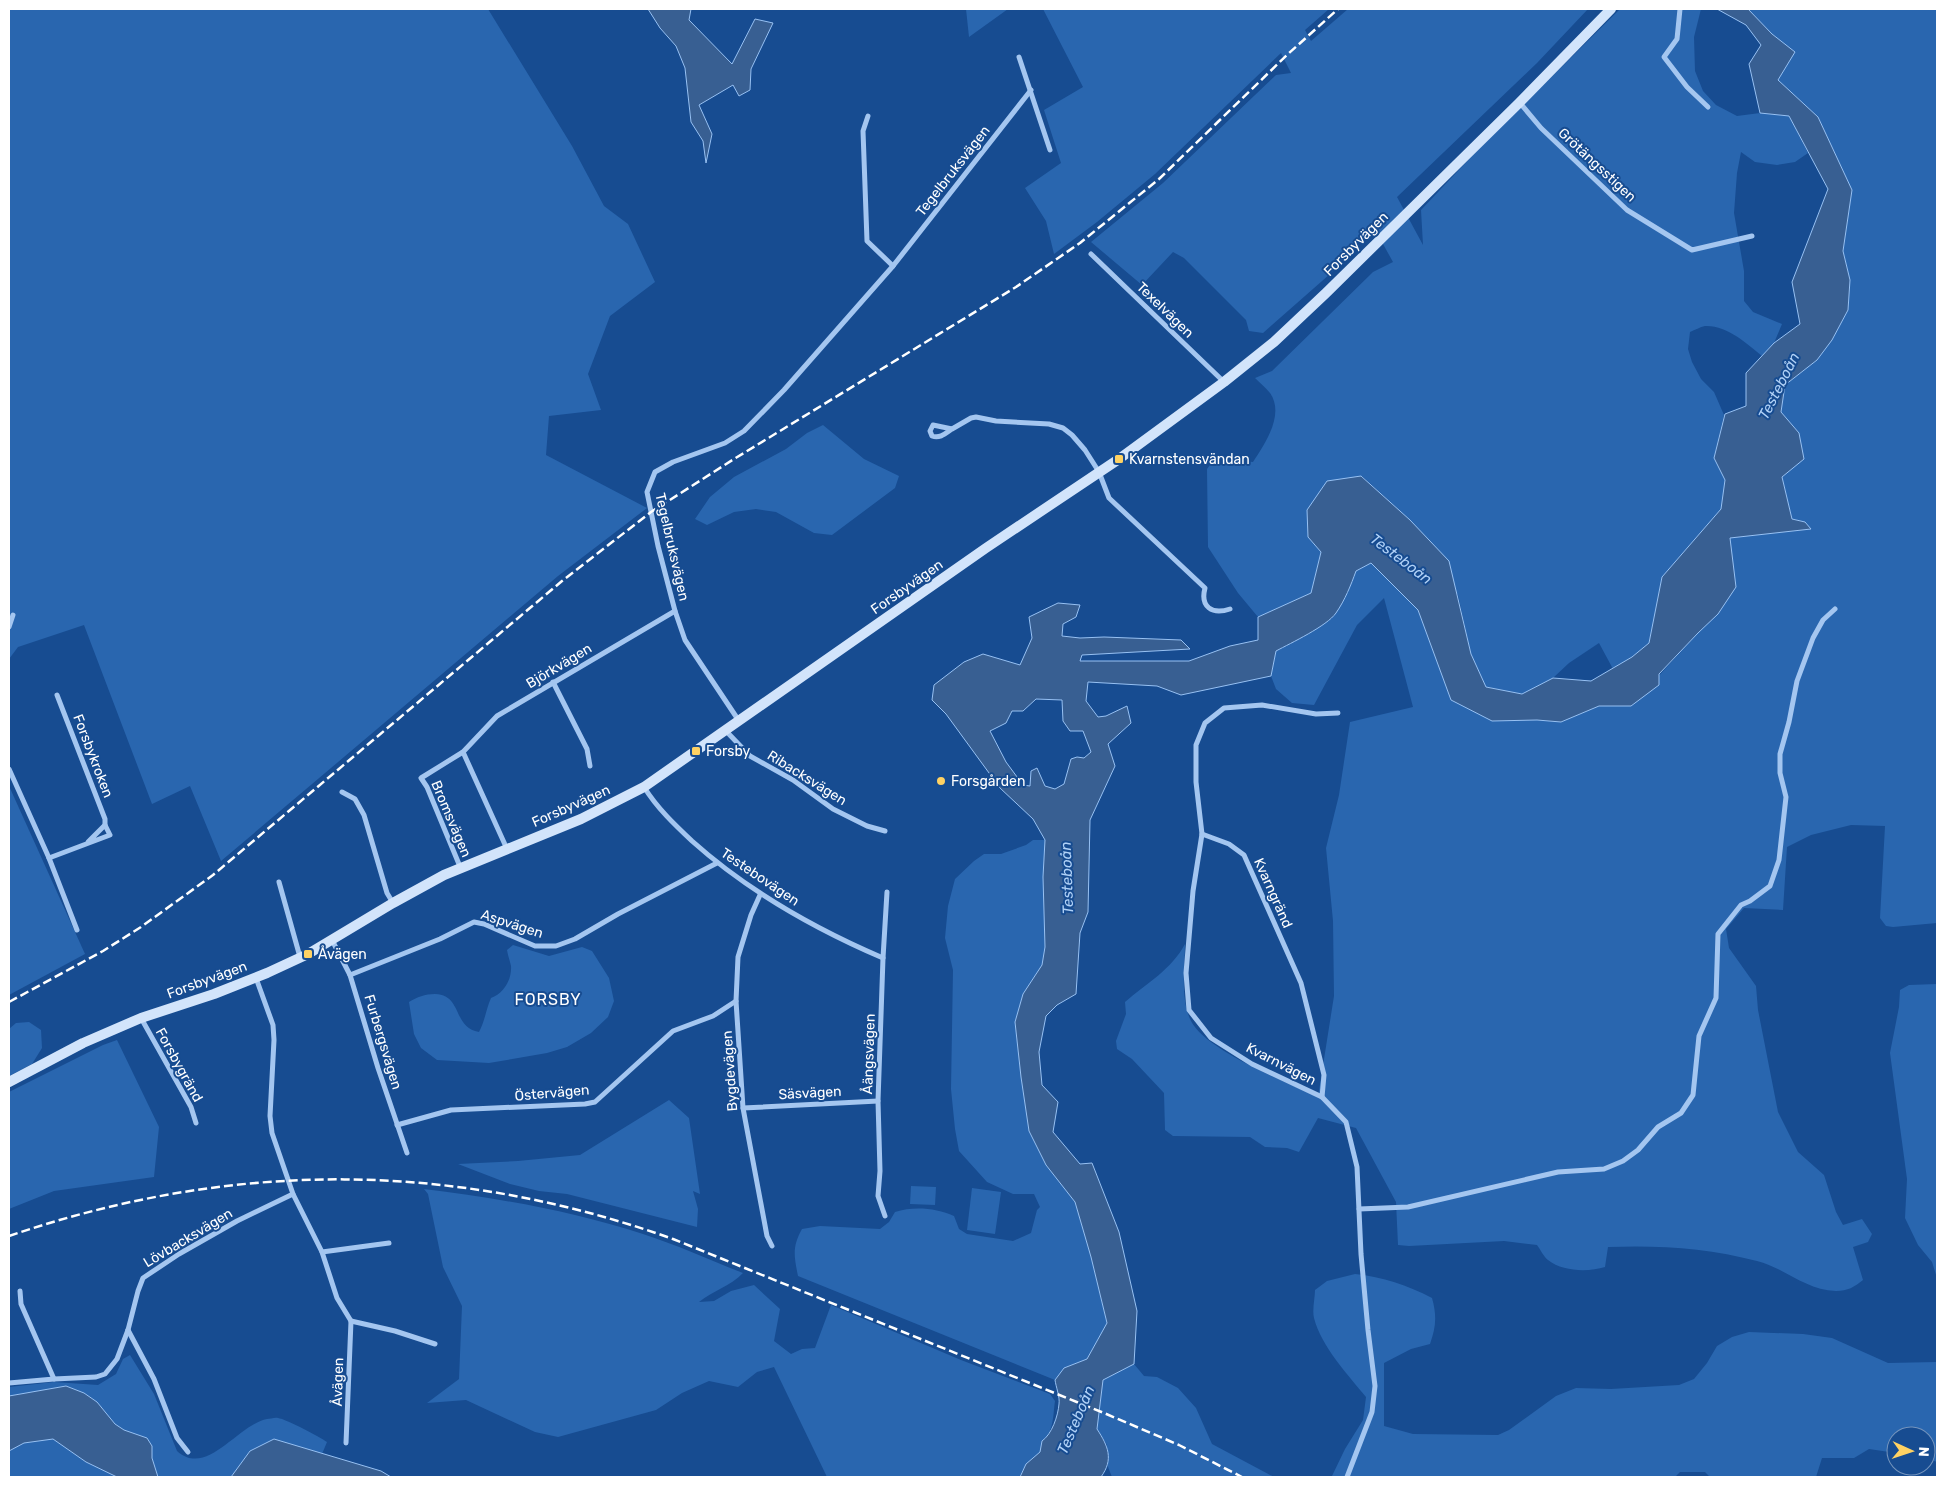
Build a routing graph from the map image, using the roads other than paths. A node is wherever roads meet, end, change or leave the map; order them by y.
1 (1610, 9) edge
2 (1680, 9) edge
3 (1020, 57) dead end
4 (1031, 90) junction
5 (1519, 102) junction
6 (1708, 107) dead end
7 (868, 116) dead end
8 (1050, 150) dead end
9 (1752, 236) dead end
10 (1090, 254) dead end
11 (893, 266) junction
12 (1224, 382) junction
13 (952, 429) dead end
14 (1098, 472) junction
15 (1230, 609) dead end
16 (1835, 609) dead end
17 (675, 611) junction
18 (13, 615) dead end
19 (9, 626) edge
20 (553, 682) junction
21 (57, 695) dead end
22 (1338, 713) dead end
23 (739, 721) junction
24 (725, 730) junction
25 (463, 752) junction
26 (590, 766) dead end
27 (9, 769) edge
28 (421, 778) joint
29 (644, 787) junction
30 (342, 792) dead end
31 (104, 825) junction
32 (885, 831) dead end
33 (1202, 834) junction
34 (88, 842) junction
35 (507, 849) junction
36 (49, 858) junction
37 (717, 863) junction
38 (461, 869) junction
39 (280, 882) dead end
40 (888, 892) dead end
41 (760, 895) junction
42 (393, 903) junction
43 (77, 930) dead end
44 (332, 940) junction
45 (300, 958) junction
46 (883, 958) junction
47 (350, 975) junction
48 (256, 978) junction
49 (736, 1001) junction
50 (141, 1018) junction
51 (9, 1082) edge
52 (1322, 1097) junction
53 (878, 1101) junction
54 (744, 1108) junction
55 (196, 1123) dead end
56 (397, 1124) junction
57 (407, 1153) dead end
58 (293, 1194) junction
59 (1359, 1209) junction
60 (885, 1216) dead end
61 (389, 1243) dead end
62 (772, 1246) dead end
63 (322, 1252) junction
64 (20, 1291) dead end
65 (351, 1321) junction
66 (128, 1330) junction
67 (435, 1344) dead end
68 (54, 1379) junction
69 (9, 1383) edge
70 (346, 1443) dead end
71 (188, 1452) dead end
72 (1347, 1477) edge

1 - 5 street, Forsbyvägen
2 - 6 street
3 - 4 street
4 - 8 street
4 - 11 street, Tegelbruksvägen
5 - 9 street, Grötängsstigen
5 - 12 street, Forsbyvägen
7 - 11 street
10 - 12 street, Texelvägen
11 - 17 street, Tegelbruksvägen
12 - 14 street, Forsbyvägen
13 - 14 street
14 - 15 street
14 - 23 street, Forsbyvägen
16 - 59 street
17 - 20 street, Björkvägen
17 - 23 street, Tegelbruksvägen
18 - 19 street
20 - 25 street, Björkvägen
20 - 26 street
21 - 31 street, Forsbykroken
22 - 33 street, Kvarnvägen
23 - 24 street, Forsbyvägen
24 - 29 street, Forsbyvägen
24 - 32 street, Ribacksvägen
25 - 28 street, Björkvägen
25 - 35 street
27 - 36 street
28 - 38 street, Bromsvägen
29 - 35 street, Forsbyvägen
29 - 37 street, Testebovägen
30 - 42 street
31 - 34 street
31 - 34 street
33 - 52 street, Kvarngränd
33 - 52 street, Kvarnvägen
34 - 36 street
35 - 38 street, Forsbyvägen
36 - 43 street
37 - 41 street, Testebovägen
37 - 47 street, Aspvägen
38 - 42 street, Forsbyvägen
39 - 45 street
40 - 46 street, Åängsvägen
41 - 46 street, Testebovägen
41 - 49 street, Bygdevägen
42 - 44 street, Forsbyvägen
44 - 45 street, Forsbyvägen
44 - 47 street, Furbergsvägen
45 - 48 street, Forsbyvägen
46 - 53 street, Åängsvägen
47 - 56 street, Furbergsvägen
48 - 50 street, Forsbyvägen
48 - 58 street
49 - 54 street, Bygdevägen
49 - 56 street, Östervägen
50 - 51 street, Forsbyvägen
50 - 55 street, Forsbygränd
52 - 59 street, Kvarnvägen
53 - 54 street, Säsvägen
53 - 60 street, Åängsvägen
54 - 62 street, Bygdevägen
56 - 57 street, Furbergsvägen
58 - 63 street
58 - 66 street, Lövbacksvägen
59 - 72 street, Kvarnvägen
61 - 63 street
63 - 65 street
64 - 68 street
65 - 67 street
65 - 70 street, Åvägen
66 - 68 street, Lövbacksvägen
66 - 71 street
68 - 69 street, Lövbacksvägen

